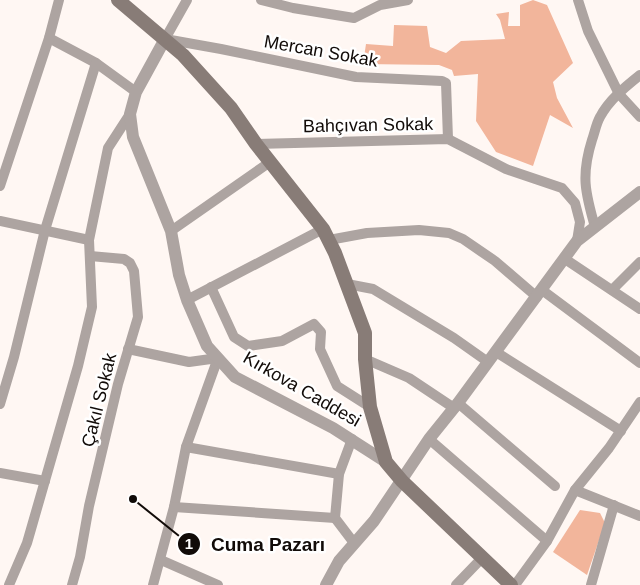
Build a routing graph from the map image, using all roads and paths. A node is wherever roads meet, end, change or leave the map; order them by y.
1 (59, 0) edge
2 (118, 0) edge
3 (188, 0) edge
4 (261, 0) edge
5 (408, 0) edge
6 (578, 0) edge
7 (380, 3) edge
8 (49, 38) junction
9 (165, 39) junction
10 (96, 63) junction
11 (640, 75) edge
12 (136, 92) junction
13 (619, 94) junction
14 (130, 114) junction
15 (640, 117) edge
16 (448, 139) junction
17 (256, 144) junction
18 (270, 162) junction
19 (0, 186) edge
20 (640, 192) edge
21 (0, 221) edge
22 (595, 228) junction
23 (45, 230) junction
24 (171, 231) junction
25 (326, 235) junction
26 (89, 240) junction
27 (577, 241) junction
28 (90, 256) junction
29 (565, 259) junction
30 (640, 262) edge
31 (347, 284) junction
32 (211, 288) junction
33 (612, 290) junction
34 (540, 294) junction
35 (186, 300) junction
36 (640, 309) edge
37 (128, 349) junction
38 (492, 357) junction
39 (218, 358) junction
40 (365, 359) junction
41 (640, 363) edge
42 (640, 402) edge
43 (0, 404) edge
44 (456, 406) junction
45 (370, 407) junction
46 (621, 431) junction
47 (352, 439) junction
48 (429, 439) junction
49 (186, 447) junction
50 (386, 462) junction
51 (0, 473) edge
52 (339, 474) junction
53 (402, 480) junction
54 (45, 481) junction
55 (555, 486) dead end
56 (575, 490) junction
57 (614, 505) junction
58 (174, 506) junction
59 (640, 516) edge
60 (335, 518) junction
61 (546, 541) junction
62 (354, 543) junction
63 (482, 557) junction
64 (161, 560) junction
65 (6, 582) edge
66 (72, 585) edge
67 (153, 585) edge
68 (218, 585) edge
69 (326, 585) edge
70 (456, 585) edge
71 (513, 585) edge
72 (591, 585) edge

1 - 8 street
2 - 9 main road
3 - 9 street
4 - 7 street
5 - 7 street
6 - 13 street
8 - 10 street
8 - 19 street
9 - 12 street, Kırkova Caddesi
9 - 16 street, Mercan Sokak
9 - 17 main road
10 - 12 street
10 - 23 street
11 - 13 street
12 - 14 street, Kırkova Caddesi
13 - 15 street
13 - 22 street
14 - 24 street, Kırkova Caddesi
14 - 26 street
16 - 17 street, Bahçıvan Sokak
16 - 27 street, Bahçıvan Sokak
17 - 18 main road
18 - 24 street
18 - 25 main road
20 - 22 street
21 - 23 street
22 - 27 street
23 - 26 street
23 - 43 street
24 - 35 street, Kırkova Caddesi
25 - 31 main road
25 - 32 street
25 - 34 street
26 - 28 street
27 - 29 street
28 - 37 street, Çakıl Sokak
28 - 54 street
29 - 33 street
29 - 34 street
30 - 33 street
31 - 38 street
31 - 40 main road
32 - 35 street
32 - 45 street
33 - 36 street
34 - 38 street
34 - 41 street
35 - 39 street, Kırkova Caddesi
37 - 39 street
37 - 66 street, Çakıl Sokak
38 - 44 street
38 - 46 street
39 - 47 street, Kırkova Caddesi
39 - 49 street
40 - 44 street
40 - 45 main road
42 - 46 street
44 - 48 street
44 - 55 street
45 - 50 main road
46 - 56 street
47 - 50 street, Kırkova Caddesi
47 - 52 street
48 - 53 street
48 - 61 street
49 - 52 street
49 - 58 street
50 - 53 main road, Kırkova Caddesi
51 - 54 street
52 - 60 street
53 - 62 street
53 - 63 main road, Kırkova Caddesi
54 - 65 street
56 - 57 street
56 - 61 street
57 - 59 street
57 - 72 street
58 - 60 street
58 - 64 street
60 - 62 street
61 - 71 street
62 - 69 street
63 - 70 street
63 - 71 main road, Kırkova Caddesi
64 - 67 street
64 - 68 street

